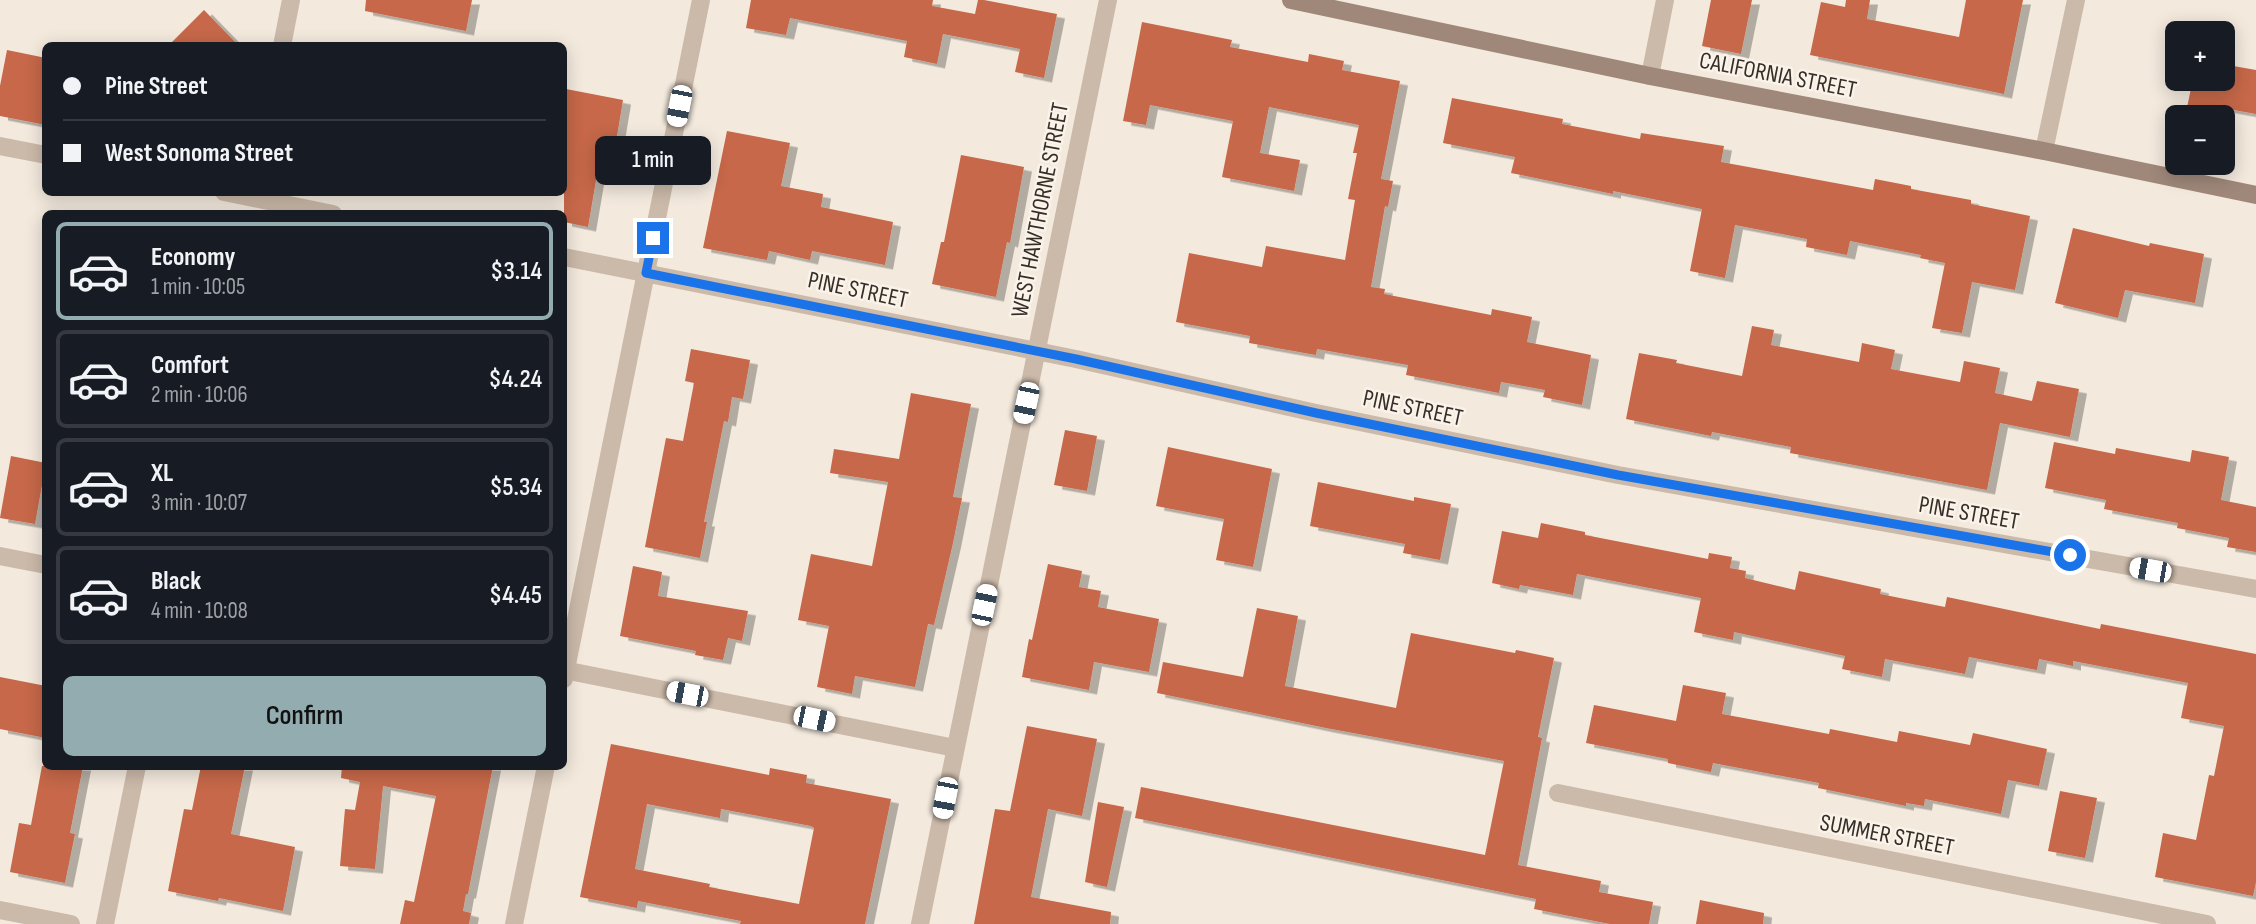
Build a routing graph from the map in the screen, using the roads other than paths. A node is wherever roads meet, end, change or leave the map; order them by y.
1 (291, 0) edge
2 (701, 0) edge
3 (1108, 0) edge
4 (1291, 0) edge
5 (1665, 0) edge
6 (2076, 0) edge
7 (283, 42) edge
8 (1650, 76) junction
9 (0, 146) edge
10 (2044, 151) junction
11 (42, 154) edge
12 (2256, 195) edge
13 (251, 201) edge
14 (308, 210) edge
15 (567, 258) edge
16 (646, 273) junction
17 (1037, 352) junction
18 (0, 556) edge
19 (42, 564) edge
20 (2256, 589) edge
21 (567, 658) edge
22 (567, 674) edge
23 (955, 747) junction
24 (136, 770) edge
25 (545, 770) edge
26 (1558, 793) dead end
27 (0, 909) edge
28 (71, 924) edge
29 (105, 924) edge
30 (514, 924) edge
31 (920, 924) edge
32 (2207, 924) edge

1 - 7 street
2 - 16 street
3 - 17 street, WEST HAWTHORNE STREET
4 - 8 street, CALIFORNIA STREET
5 - 8 street
6 - 10 street
8 - 10 street, CALIFORNIA STREET
9 - 11 street
10 - 12 street, CALIFORNIA STREET
13 - 14 street
15 - 16 street, PINE STREET
16 - 17 street, PINE STREET
16 - 21 street
17 - 20 street, PINE STREET
17 - 23 street, WEST HAWTHORNE STREET
18 - 19 street
22 - 23 street
23 - 31 street, WEST HAWTHORNE STREET
24 - 29 street
25 - 30 street
26 - 32 street, SUMMER STREET
27 - 28 street

